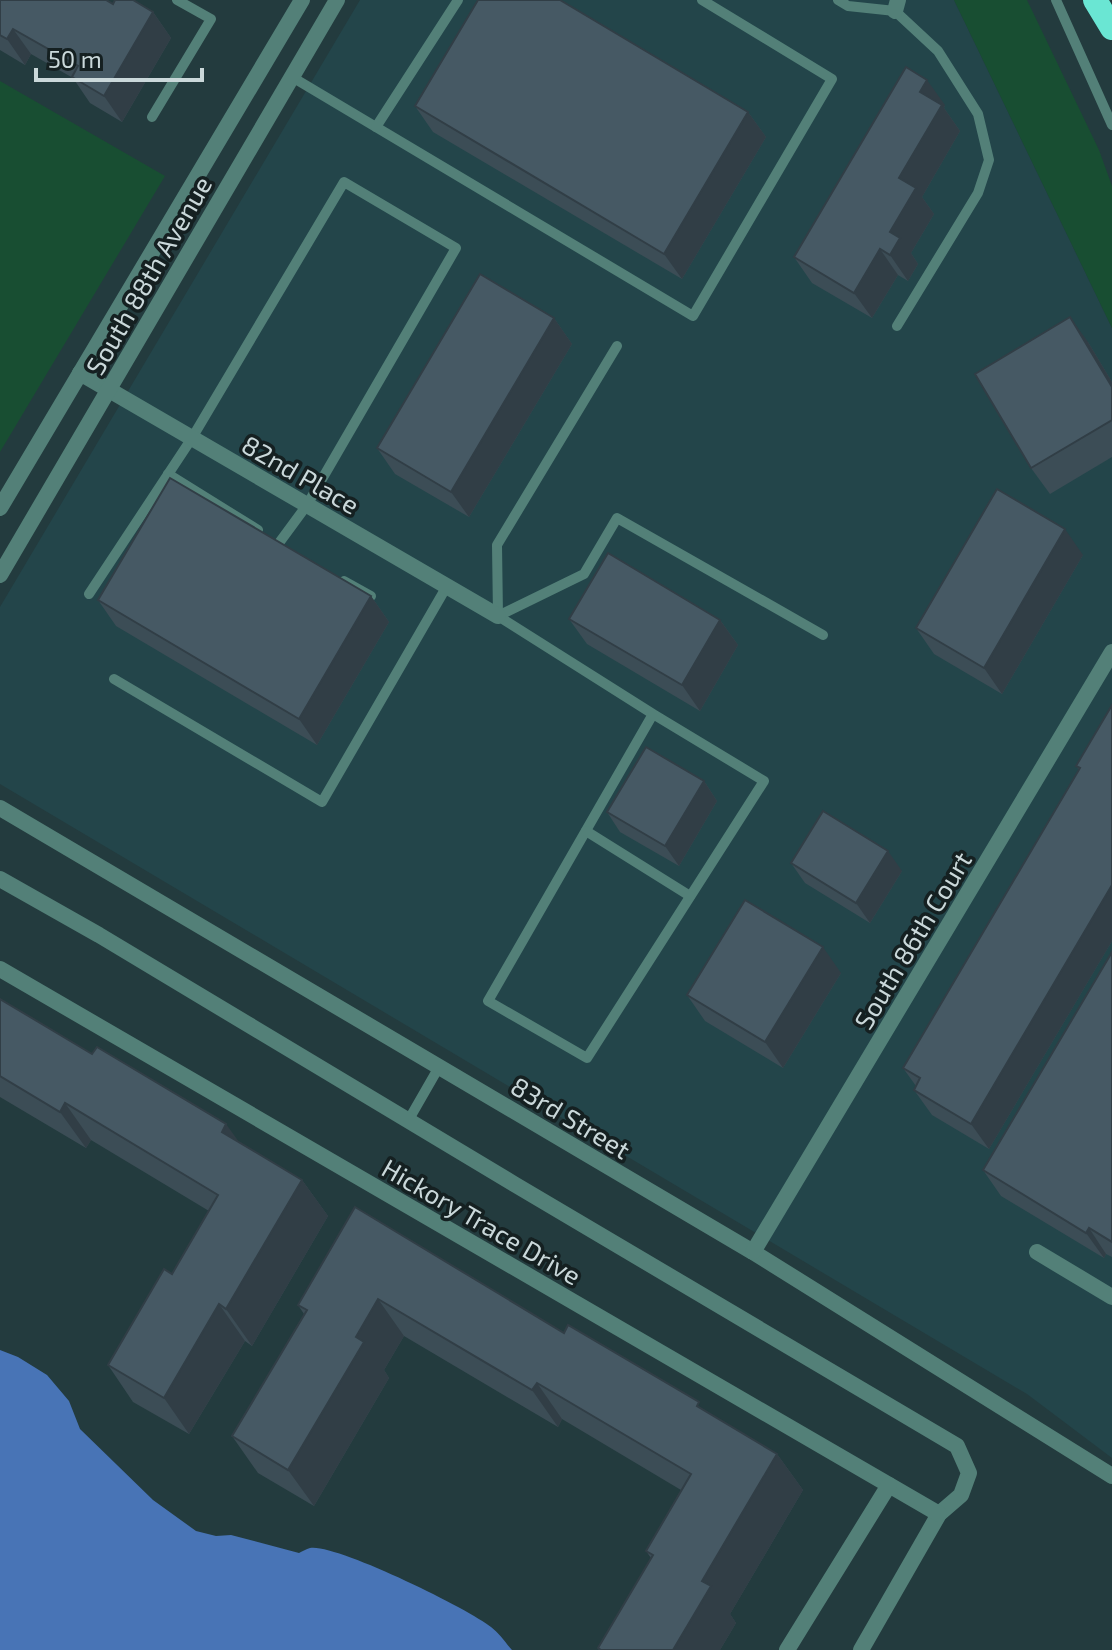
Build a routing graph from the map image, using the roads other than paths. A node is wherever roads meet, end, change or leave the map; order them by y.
1 (177, 0) edge
2 (302, 0) edge
3 (337, 0) edge
4 (458, 0) edge
5 (702, 0) edge
6 (838, 0) edge
7 (1056, 0) edge
8 (1095, 0) edge
9 (896, 5) edge
10 (1112, 28) edge
11 (292, 77) junction
12 (152, 117) dead end
13 (1112, 125) edge
14 (376, 127) junction
15 (897, 326) dead end
16 (617, 346) dead end
17 (80, 373) junction
18 (108, 389) junction
19 (192, 438) junction
20 (168, 474) junction
21 (307, 505) junction
22 (0, 508) edge
23 (279, 543) junction
24 (292, 551) edge
25 (332, 573) edge
26 (0, 575) edge
27 (447, 586) junction
28 (89, 594) dead end
29 (371, 596) edge
30 (498, 616) junction
31 (823, 635) dead end
32 (1112, 652) edge
33 (114, 679) dead end
34 (653, 714) junction
35 (0, 808) edge
36 (586, 831) junction
37 (0, 879) edge
38 (690, 896) junction
39 (0, 969) edge
40 (439, 1067) junction
41 (408, 1121) junction
42 (753, 1252) junction
43 (1037, 1252) dead end
44 (1112, 1297) edge
45 (1112, 1476) edge
46 (889, 1485) junction
47 (939, 1514) junction
48 (787, 1650) edge
49 (861, 1650) edge

1 - 12 lane
2 - 17 street, South 88th Avenue
3 - 11 street, South 88th Avenue
4 - 14 lane
5 - 14 lane
6 - 9 lane
7 - 13 lane
8 - 10 highway
9 - 15 lane
11 - 14 lane
11 - 18 street, South 88th Avenue
16 - 30 lane
17 - 18 street, 82nd Place
17 - 22 street, South 88th Avenue
18 - 19 street, 82nd Place
18 - 26 street, South 88th Avenue
19 - 20 lane
19 - 21 street, 82nd Place
19 - 21 lane
20 - 23 lane
20 - 28 lane
21 - 23 lane
21 - 27 street, 82nd Place
23 - 24 lane
25 - 29 lane
27 - 30 street, 82nd Place
27 - 33 lane
30 - 31 lane
30 - 34 lane
32 - 42 street, South 86th Court
34 - 36 lane
34 - 38 lane
35 - 40 street, 83rd Street
36 - 38 lane
36 - 38 lane
37 - 41 street
39 - 46 street, Hickory Trace Drive
40 - 41 lane
40 - 42 street, 83rd Street
41 - 47 street
42 - 45 street, 83rd Street
43 - 44 street
46 - 47 street, Hickory Trace Drive
46 - 48 street
47 - 49 street

